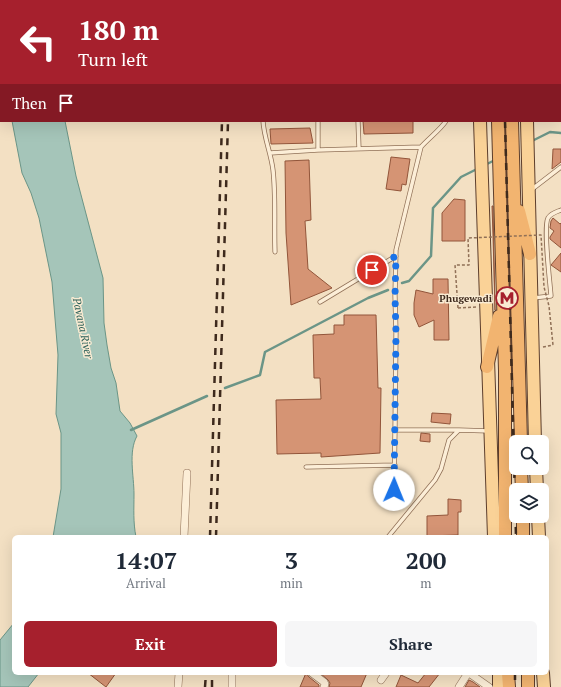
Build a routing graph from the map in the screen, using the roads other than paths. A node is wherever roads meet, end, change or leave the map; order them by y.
1 (263, 122) edge
2 (318, 122) edge
3 (358, 122) edge
4 (446, 122) edge
5 (480, 122) edge
6 (498, 122) edge
7 (512, 122) edge
8 (527, 122) edge
9 (421, 147) junction
10 (359, 149) junction
11 (318, 150) junction
12 (270, 153) junction
13 (561, 167) edge
14 (514, 192) junction
15 (529, 192) junction
16 (561, 210) edge
17 (275, 252) dead end
18 (530, 254) junction
19 (396, 256) junction
20 (503, 298) junction
21 (532, 298) junction
22 (320, 302) dead end
23 (488, 367) junction
24 (395, 430) junction
25 (459, 430) junction
26 (490, 430) junction
27 (521, 435) edge
28 (536, 435) edge
29 (395, 465) junction
30 (306, 467) dead end
31 (187, 473) dead end
32 (394, 490) dead end
33 (523, 523) edge
34 (538, 523) edge
35 (184, 535) edge
36 (390, 535) edge
37 (494, 535) edge
38 (505, 535) edge
39 (523, 535) edge
40 (539, 535) edge
41 (179, 675) edge
42 (232, 675) edge
43 (315, 675) edge
44 (385, 675) edge
45 (467, 675) edge
46 (471, 675) edge
47 (499, 675) edge
48 (508, 675) edge
49 (528, 675) edge
50 (544, 675) edge
51 (381, 680) dead end
52 (178, 687) edge
53 (232, 687) edge
54 (324, 687) edge
55 (459, 687) edge
56 (489, 687) edge
57 (499, 687) edge
58 (509, 687) edge
59 (528, 687) edge
60 (544, 687) edge

1 - 12 lane
2 - 11 lane
3 - 10 lane
4 - 9 lane
5 - 23 main road
6 - 20 highway
7 - 14 highway
8 - 15 main road
9 - 10 lane
9 - 19 lane
10 - 11 lane
11 - 12 lane
12 - 17 lane
13 - 15 lane
14 - 18 highway
14 - 27 highway
15 - 18 main road
16 - 21 lane
18 - 21 main road
19 - 22 lane
19 - 24 lane
20 - 23 highway
20 - 38 highway
21 - 28 main road
23 - 26 main road
24 - 25 lane
24 - 29 lane
25 - 26 lane
25 - 36 lane
26 - 37 main road
29 - 30 lane
29 - 32 lane
31 - 35 street
33 - 39 highway
34 - 40 main road
41 - 52 street
42 - 53 street
43 - 54 street
44 - 51 street
45 - 55 street
46 - 56 street
47 - 57 main road
48 - 58 highway
49 - 59 highway
50 - 60 main road

